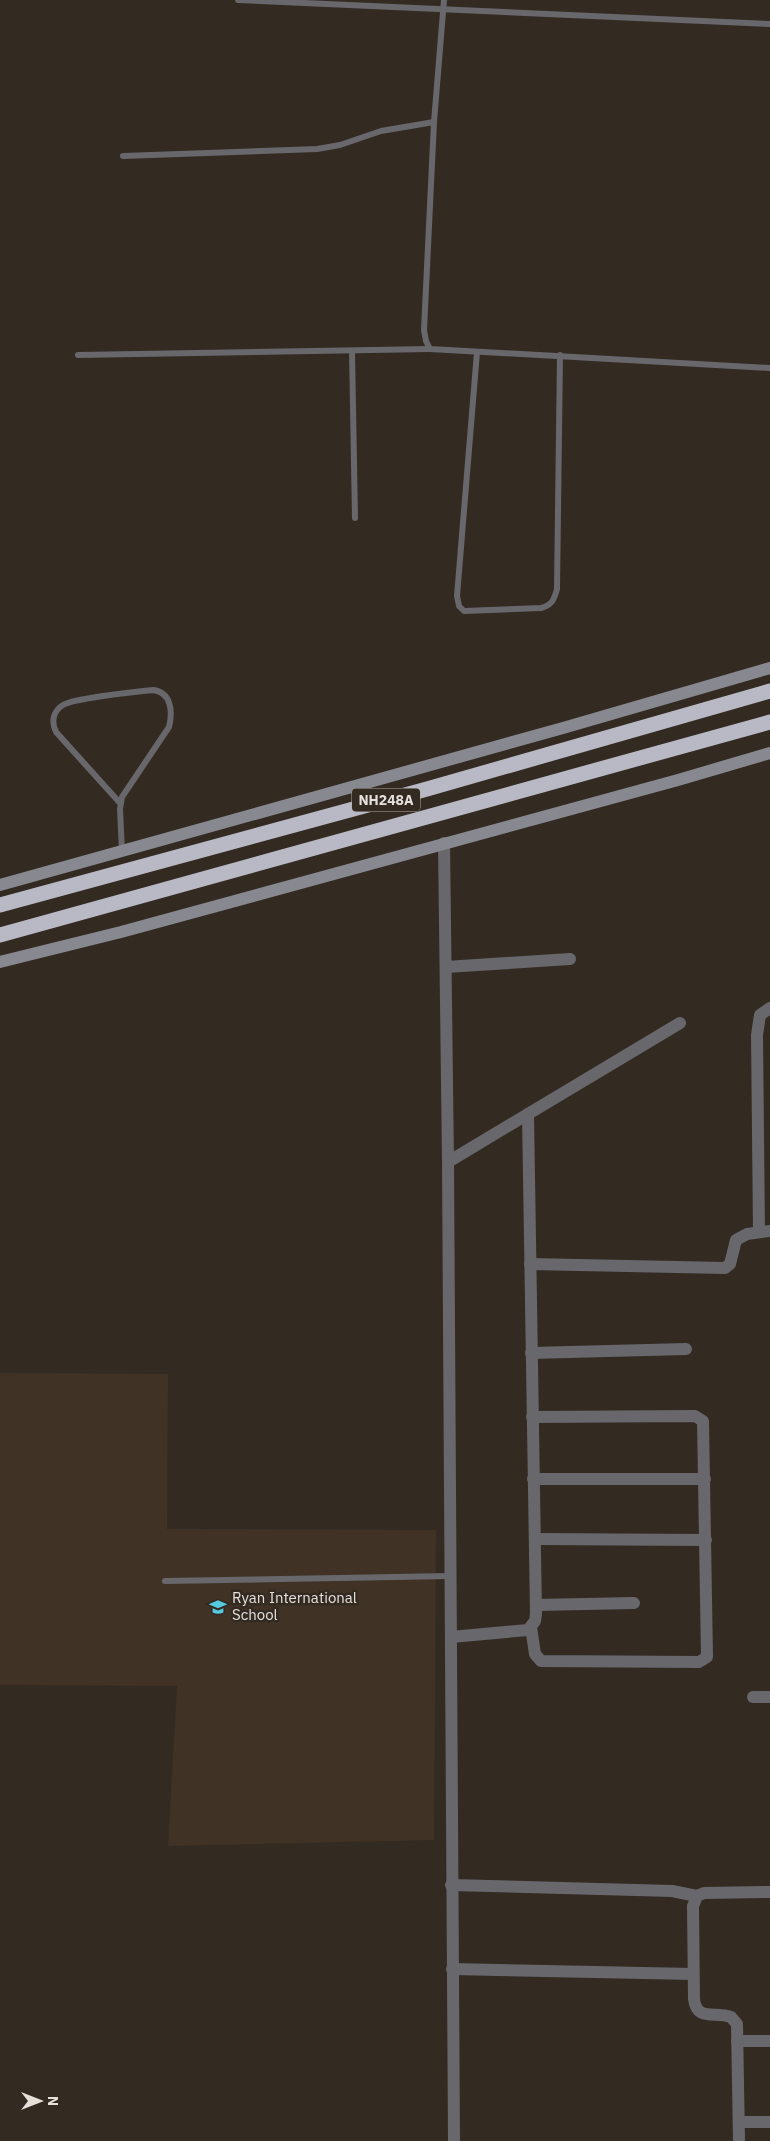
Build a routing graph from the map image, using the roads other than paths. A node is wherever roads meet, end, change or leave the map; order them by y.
1 (238, 0) edge
2 (444, 0) edge
3 (444, 10) junction
4 (770, 24) edge
5 (434, 122) junction
6 (123, 156) dead end
7 (430, 350) junction
8 (352, 351) junction
9 (477, 352) junction
10 (78, 355) dead end
11 (560, 355) junction
12 (770, 368) edge
13 (355, 518) dead end
14 (770, 668) edge
15 (770, 691) edge
16 (770, 722) edge
17 (770, 753) edge
18 (120, 803) junction
19 (444, 843) junction
20 (122, 851) junction
21 (0, 885) edge
22 (0, 905) edge
23 (0, 935) edge
24 (570, 959) dead end
25 (0, 962) edge
26 (446, 967) junction
27 (770, 1008) edge
28 (680, 1023) dead end
29 (528, 1114) junction
30 (448, 1162) junction
31 (764, 1231) edge
32 (530, 1264) junction
33 (686, 1349) dead end
34 (531, 1353) junction
35 (532, 1417) junction
36 (533, 1479) junction
37 (705, 1479) junction
38 (535, 1539) junction
39 (706, 1540) junction
40 (451, 1576) junction
41 (165, 1581) dead end
42 (634, 1603) dead end
43 (536, 1605) junction
44 (531, 1627) junction
45 (451, 1636) junction
46 (753, 1697) dead end
47 (770, 1697) edge
48 (451, 1885) junction
49 (770, 1892) edge
50 (696, 1896) junction
51 (452, 1970) junction
52 (693, 1974) junction
53 (737, 2041) junction
54 (770, 2041) edge
55 (739, 2122) junction
56 (770, 2122) edge
57 (454, 2141) edge
58 (739, 2141) edge

1 - 3 lane
2 - 3 lane
3 - 4 lane
3 - 5 lane
5 - 6 lane
5 - 7 lane
7 - 8 lane
7 - 9 lane
8 - 10 lane
8 - 13 lane
9 - 11 lane
9 - 11 lane
11 - 12 lane
14 - 20 main road
15 - 22 highway, NH248A
16 - 23 highway, NH248A
17 - 19 main road
18 - 18 lane
18 - 20 lane
19 - 25 main road
19 - 26 street
20 - 21 main road
24 - 26 street
26 - 30 street
27 - 31 street
28 - 29 street
29 - 30 street
29 - 32 street
30 - 40 street
31 - 32 street
32 - 34 street
33 - 34 street
34 - 35 street
35 - 36 street
35 - 37 street
36 - 37 street
36 - 38 street
37 - 39 street
38 - 39 street
38 - 43 street
39 - 44 street
40 - 41 lane
40 - 45 street
42 - 43 street
43 - 44 street
44 - 45 street
45 - 48 street
46 - 47 street
48 - 50 street
48 - 51 street
49 - 50 street
50 - 52 street
51 - 52 street
51 - 57 street
52 - 53 street
53 - 54 street
53 - 55 street
55 - 56 street
55 - 58 street

